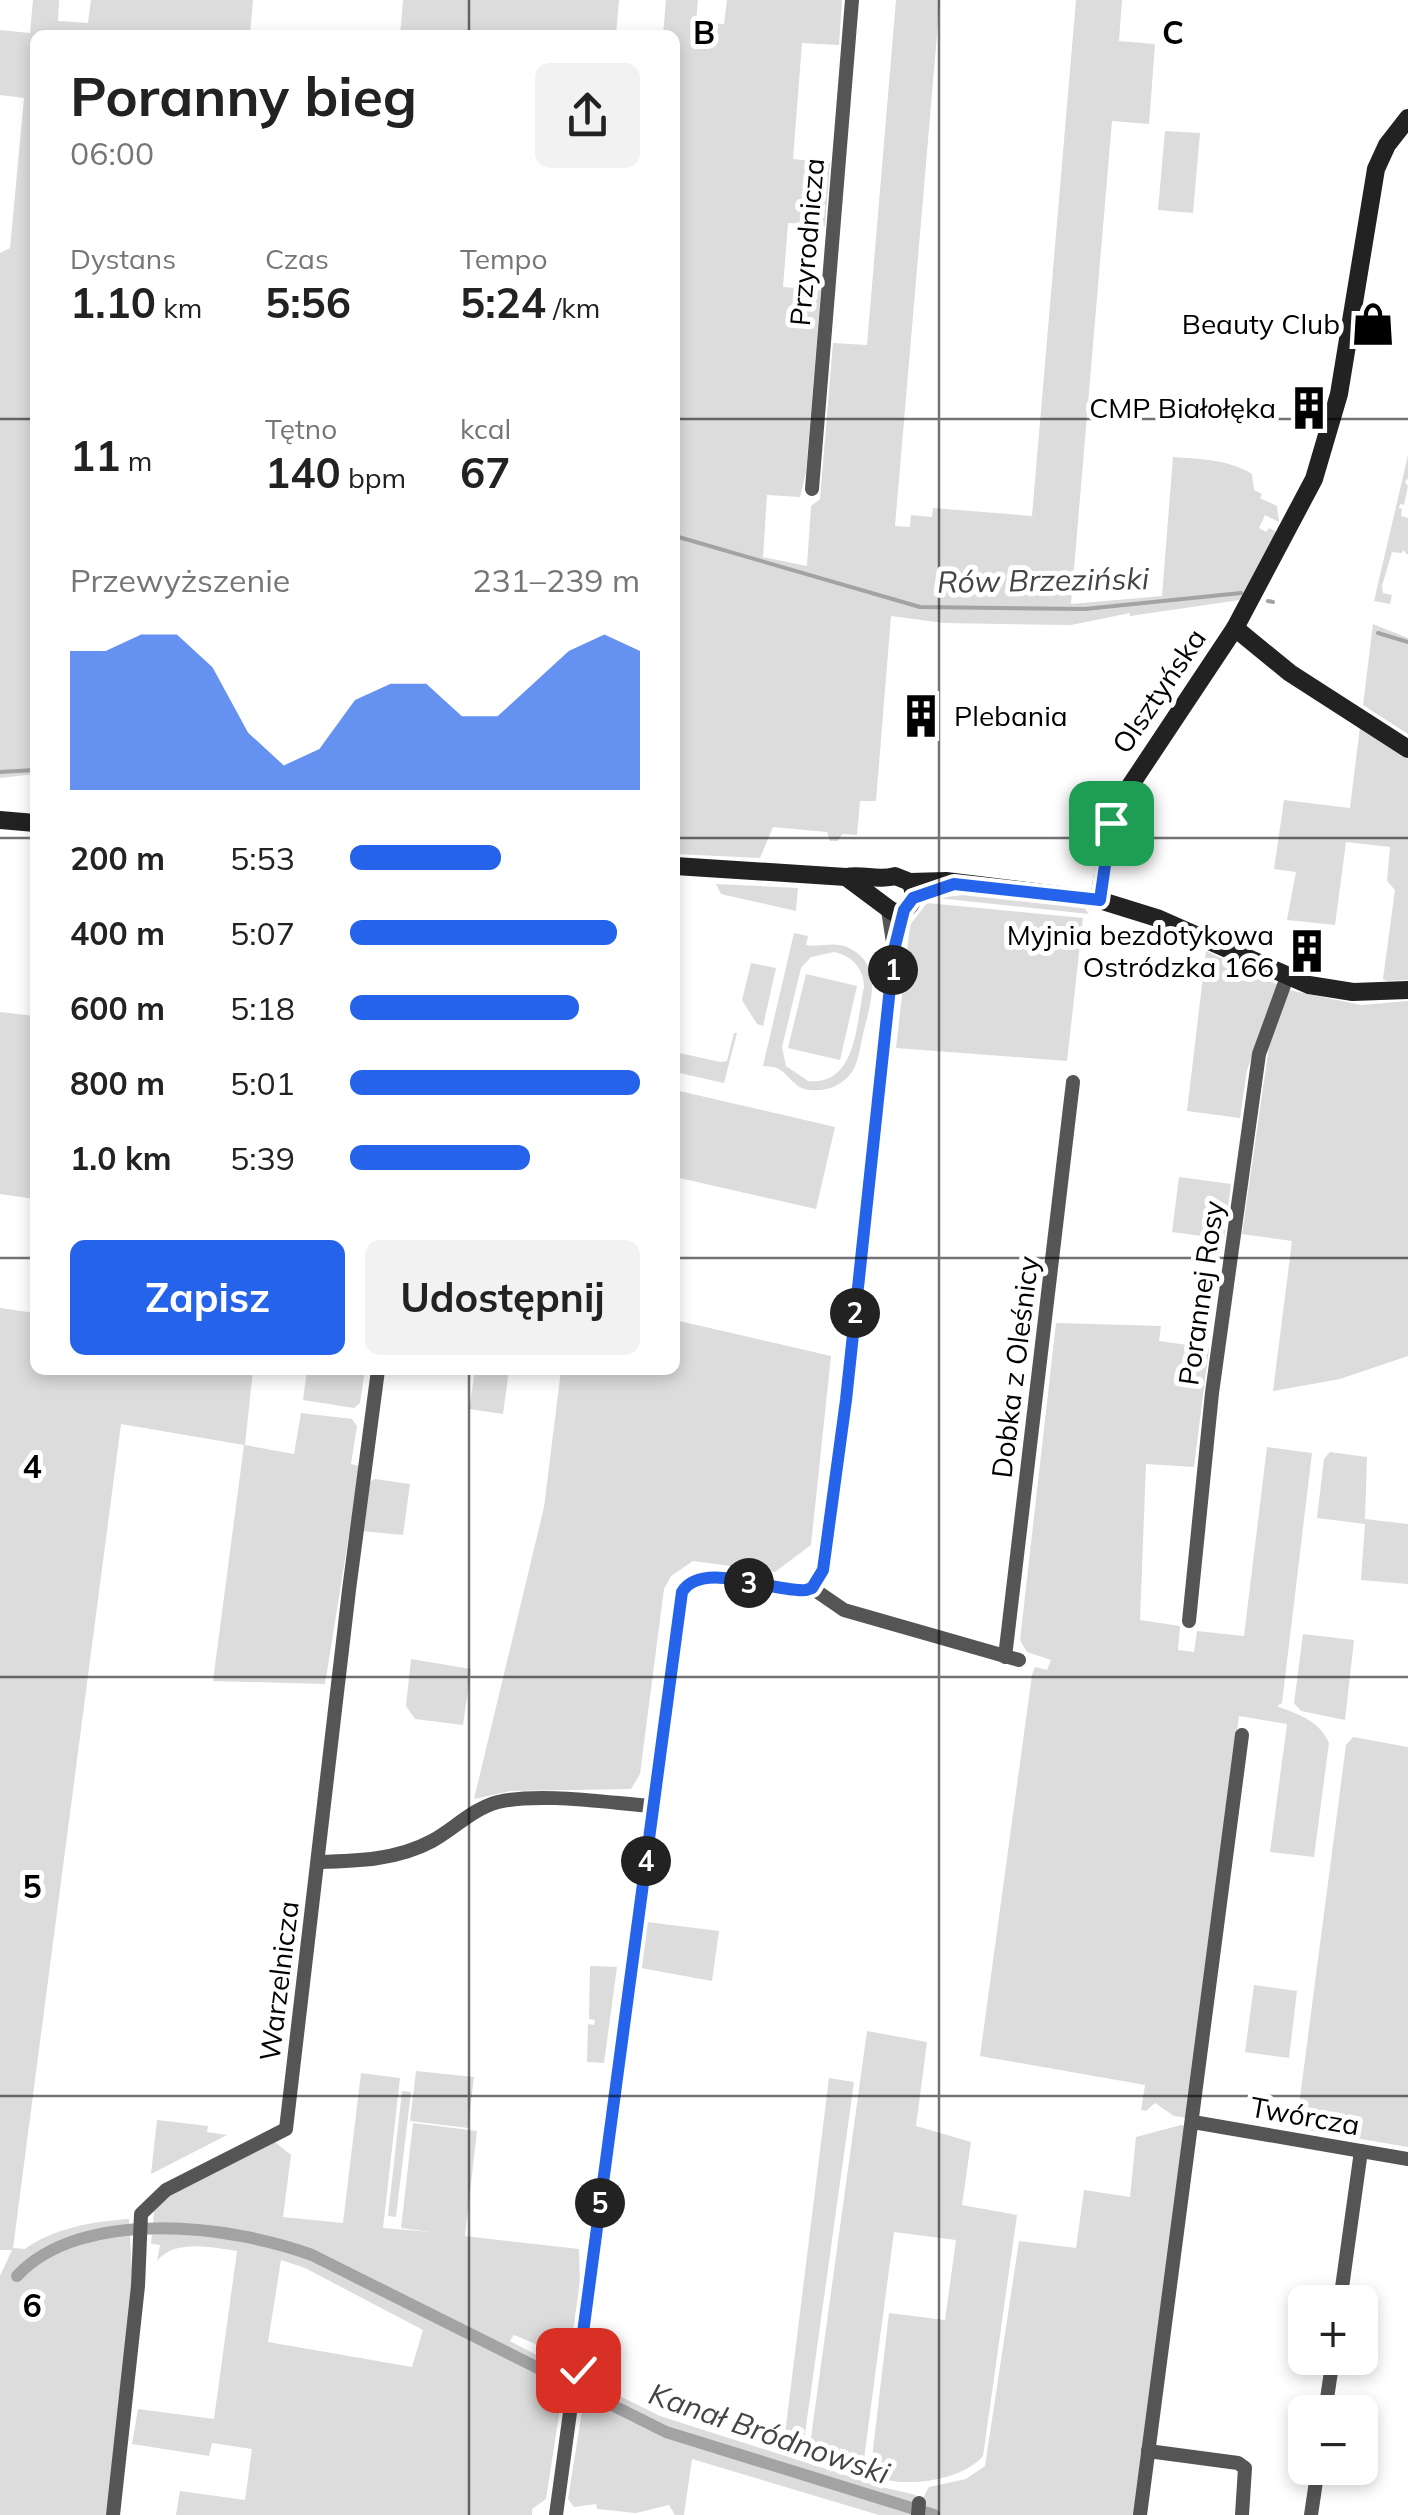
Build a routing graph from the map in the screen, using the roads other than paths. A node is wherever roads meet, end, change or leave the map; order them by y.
1 (852, 0) edge
2 (1408, 118) edge
3 (812, 489) dead end
4 (1235, 628) junction
5 (1408, 749) edge
6 (0, 820) edge
7 (30, 823) edge
8 (680, 866) edge
9 (846, 877) junction
10 (899, 900) junction
11 (1100, 900) junction
12 (1287, 977) junction
13 (1408, 990) edge
14 (1074, 1082) dead end
15 (377, 1375) edge
16 (812, 1588) junction
17 (1189, 1621) dead end
18 (1242, 1735) dead end
19 (653, 1806) junction
20 (318, 1862) junction
21 (1194, 2122) junction
22 (1361, 2150) junction
23 (1408, 2159) edge
24 (1342, 2285) edge
25 (1148, 2451) junction
26 (1315, 2485) edge
27 (113, 2515) edge
28 (556, 2515) edge
29 (1140, 2515) edge
30 (1242, 2515) edge
31 (1311, 2515) edge

1 - 3 street, Przyrodnicza
2 - 4 street, Olsztyńska
4 - 5 street
4 - 11 street, Olsztyńska
6 - 7 street
8 - 9 street
9 - 10 street
9 - 10 street
10 - 11 street
10 - 16 street
11 - 12 street
12 - 13 street
12 - 17 street, Porannej Rosy
14 - 16 street, Dobka z Oleśnicy
15 - 20 street, Warzelnicza
16 - 19 street
18 - 21 street
19 - 20 street
19 - 28 street
20 - 27 street, Warzelnicza
21 - 22 street, Twórcza
21 - 25 street
22 - 23 street, Twórcza
22 - 24 street
25 - 29 street
25 - 30 street
26 - 31 street

